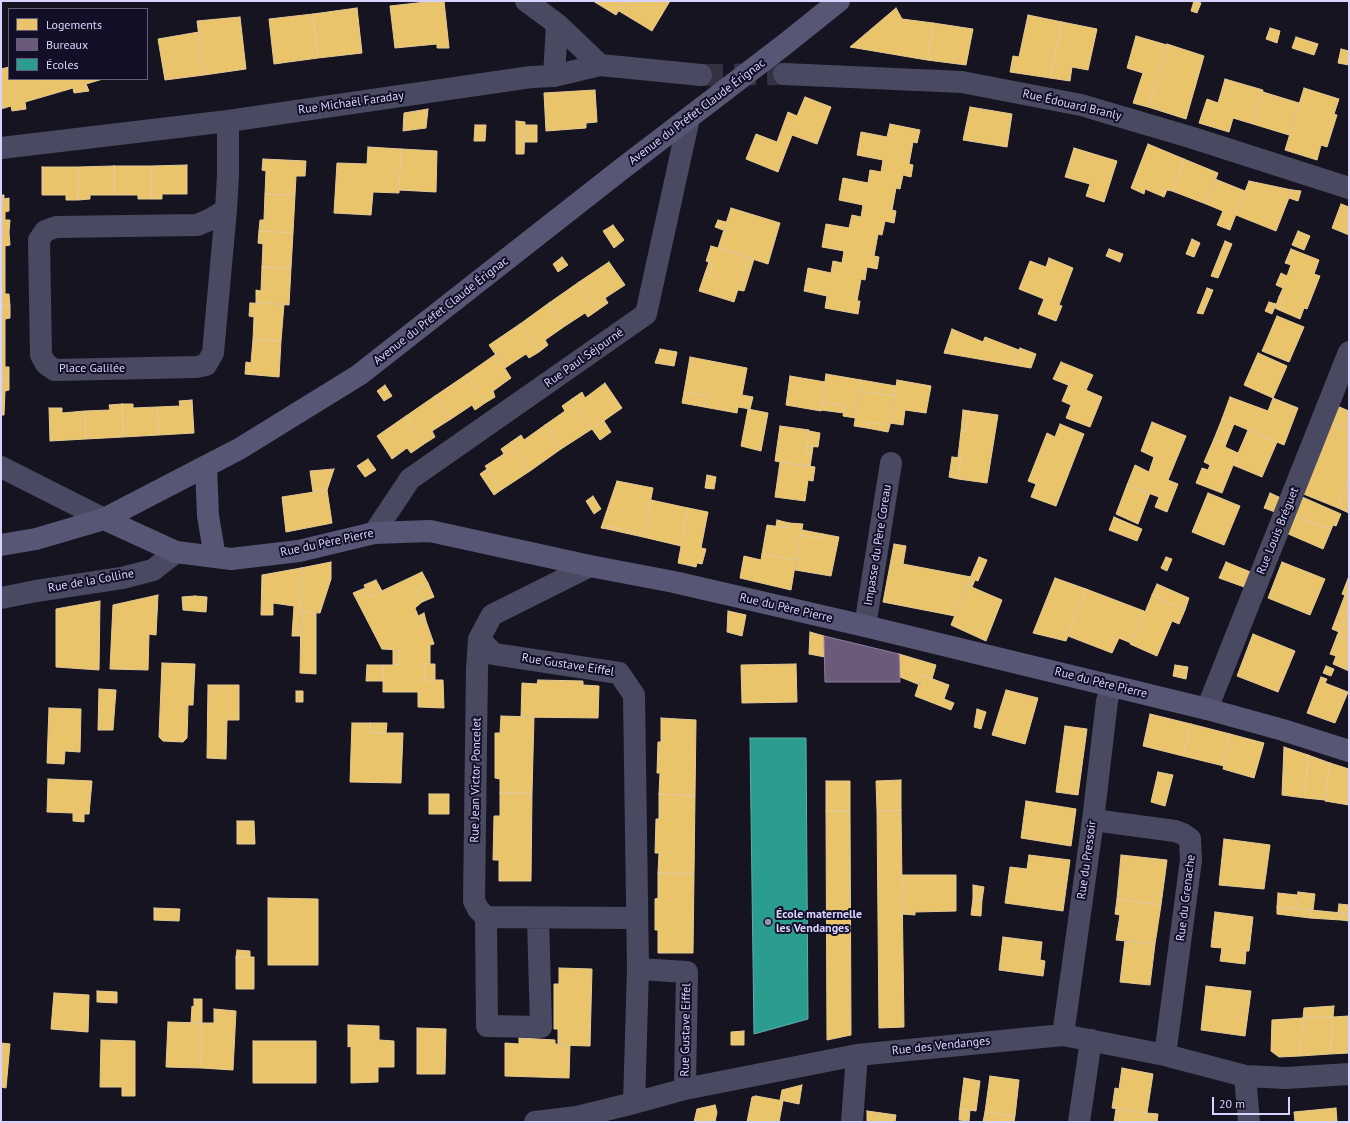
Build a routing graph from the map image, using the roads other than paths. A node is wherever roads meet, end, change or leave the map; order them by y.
1 (526, 1) edge
2 (839, 1) edge
3 (557, 24) junction
4 (600, 65) junction
5 (784, 74) tunnel mouth
6 (701, 75) tunnel mouth
7 (554, 76) junction
8 (689, 118) junction
9 (228, 121) junction
10 (1, 148) edge
11 (1349, 188) edge
12 (226, 210) junction
13 (1349, 352) edge
14 (891, 463) dead end
15 (206, 466) junction
16 (1, 467) edge
17 (104, 519) junction
18 (374, 533) junction
19 (1, 546) edge
20 (176, 552) junction
21 (216, 557) junction
22 (590, 566) junction
23 (1, 598) edge
24 (864, 626) junction
25 (479, 639) junction
26 (1111, 686) junction
27 (1207, 709) junction
28 (1349, 751) edge
29 (1093, 820) junction
30 (486, 917) junction
31 (636, 918) junction
32 (538, 919) junction
33 (638, 969) junction
34 (1063, 1035) junction
35 (1091, 1040) junction
36 (857, 1055) junction
37 (1165, 1055) junction
38 (1349, 1074) edge
39 (1245, 1076) junction
40 (685, 1089) junction
41 (634, 1103) junction
42 (535, 1122) edge
43 (852, 1122) edge
44 (1079, 1122) edge
45 (1249, 1122) edge

1 - 3 street
2 - 8 street, Avenue du Préfet Claude Érignac
3 - 4 street
3 - 7 street
4 - 6 street, Rue Michaël Faraday
4 - 7 street, Rue Michaël Faraday
5 - 11 street, Rue Édouard Branly
7 - 9 street, Rue Michaël Faraday
8 - 15 street, Avenue du Préfet Claude Érignac
8 - 18 street, Rue Paul Séjourné
9 - 10 street, Rue Michaël Faraday
9 - 12 street, Place Galilée
12 - 12 street, Place Galilée
13 - 27 street, Rue Louis Bréguet
14 - 24 street, Impasse du Père Coreau
15 - 17 street, Avenue du Préfet Claude Érignac
15 - 21 street
16 - 17 street
17 - 19 street, Avenue du Préfet Claude Érignac
17 - 20 street, Rue du Père Pierre
18 - 21 street, Rue du Père Pierre
18 - 22 street, Rue du Père Pierre
20 - 21 street, Rue du Père Pierre
20 - 23 street, Rue de la Colline
22 - 24 street, Rue du Père Pierre
22 - 25 street
24 - 26 street, Rue du Père Pierre
25 - 30 street, Rue Jean Victor Poncelet
25 - 31 street, Rue Gustave Eiffel
26 - 27 street, Rue du Père Pierre
26 - 29 street, Rue du Pressoir
27 - 28 street, Rue du Père Pierre
29 - 34 street, Rue du Pressoir
29 - 37 street, Rue du Grenache
30 - 32 street
30 - 32 street
31 - 32 street
31 - 33 street, Rue Gustave Eiffel
33 - 40 street, Rue Gustave Eiffel
33 - 41 street, Rue Gustave Eiffel
34 - 35 street, Rue des Vendanges
34 - 36 street, Rue des Vendanges
35 - 37 street, Rue des Vendanges
35 - 44 street
36 - 40 street, Rue des Vendanges
36 - 43 street
37 - 39 street, Rue des Vendanges
38 - 39 street, Rue des Vendanges
39 - 45 street
40 - 41 street, Rue des Vendanges
41 - 42 street, Rue des Vendanges

